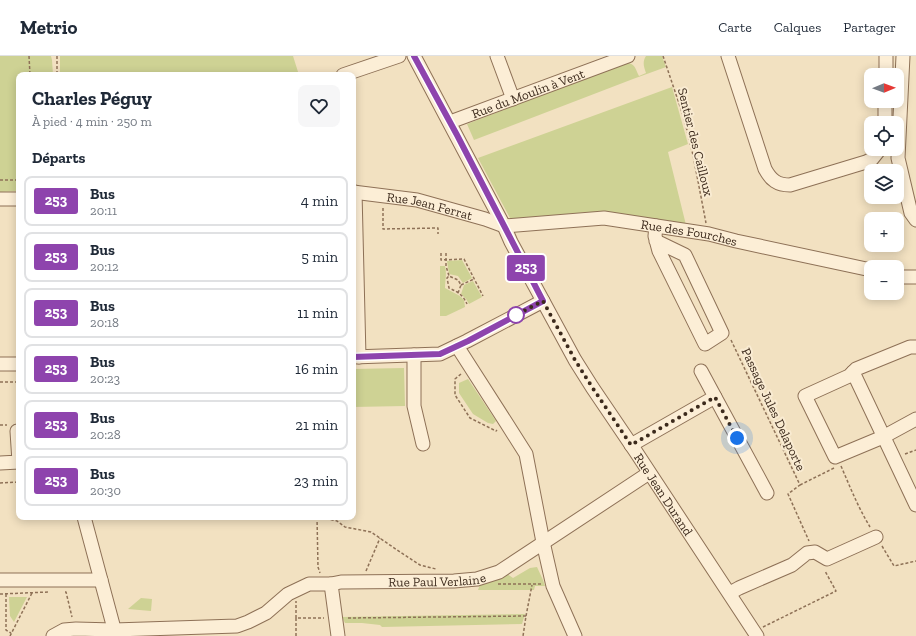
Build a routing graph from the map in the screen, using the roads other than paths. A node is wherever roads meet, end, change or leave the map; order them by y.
1 (399, 56) edge
2 (414, 56) edge
3 (497, 56) edge
4 (628, 56) edge
5 (728, 56) edge
6 (886, 56) edge
7 (903, 56) edge
8 (886, 68) edge
9 (353, 72) edge
10 (513, 99) junction
11 (450, 122) junction
12 (874, 156) edge
13 (356, 192) edge
14 (0, 199) edge
15 (16, 199) edge
16 (916, 220) edge
17 (504, 226) junction
18 (656, 226) junction
19 (656, 241) junction
20 (864, 268) edge
21 (904, 277) edge
22 (916, 277) edge
23 (543, 301) junction
24 (457, 346) junction
25 (916, 347) edge
26 (414, 355) junction
27 (356, 357) edge
28 (0, 364) edge
29 (16, 364) edge
30 (701, 371) dead end
31 (853, 372) junction
32 (715, 397) junction
33 (916, 419) edge
34 (883, 436) junction
35 (423, 444) dead end
36 (631, 445) junction
37 (16, 462) edge
38 (0, 463) edge
39 (649, 473) junction
40 (767, 493) dead end
41 (916, 505) edge
42 (85, 520) edge
43 (876, 537) road end
44 (543, 542) junction
45 (0, 580) edge
46 (101, 580) junction
47 (331, 584) junction
48 (730, 593) junction
49 (755, 632) edge
50 (58, 633) edge
51 (115, 633) edge
52 (338, 636) edge
53 (575, 636) edge

1 - 9 street
2 - 11 street, Rue Jean Durand
3 - 10 street
4 - 10 street, Rue du Moulin à Vent
5 - 12 street
6 - 8 street
7 - 16 street
10 - 11 street, Rue du Moulin à Vent
11 - 17 street, Rue Jean Durand
13 - 17 street, Rue Jean Ferrat
14 - 15 street
17 - 18 street, Rue des Fourches
17 - 23 street, Rue Jean Durand
18 - 19 street
18 - 20 street, Rue des Fourches
19 - 19 street
21 - 22 street
23 - 24 street
23 - 36 street, Rue Jean Durand
24 - 26 street
24 - 44 street
25 - 31 street
26 - 27 street
26 - 35 street
28 - 29 street
30 - 32 street
31 - 34 street
31 - 34 street
32 - 36 street
32 - 40 street
33 - 34 street
34 - 41 street
36 - 39 street, Rue Jean Durand
37 - 38 street
39 - 44 street, Rue Paul Verlaine
39 - 48 street, Rue Jean Durand
42 - 46 street
43 - 48 street
44 - 47 street, Rue Paul Verlaine
44 - 53 street
45 - 46 street
46 - 51 street
47 - 51 street, Rue Paul Verlaine
47 - 52 street
48 - 49 street, Rue Jean Durand
50 - 51 street, Rue Paul Verlaine

